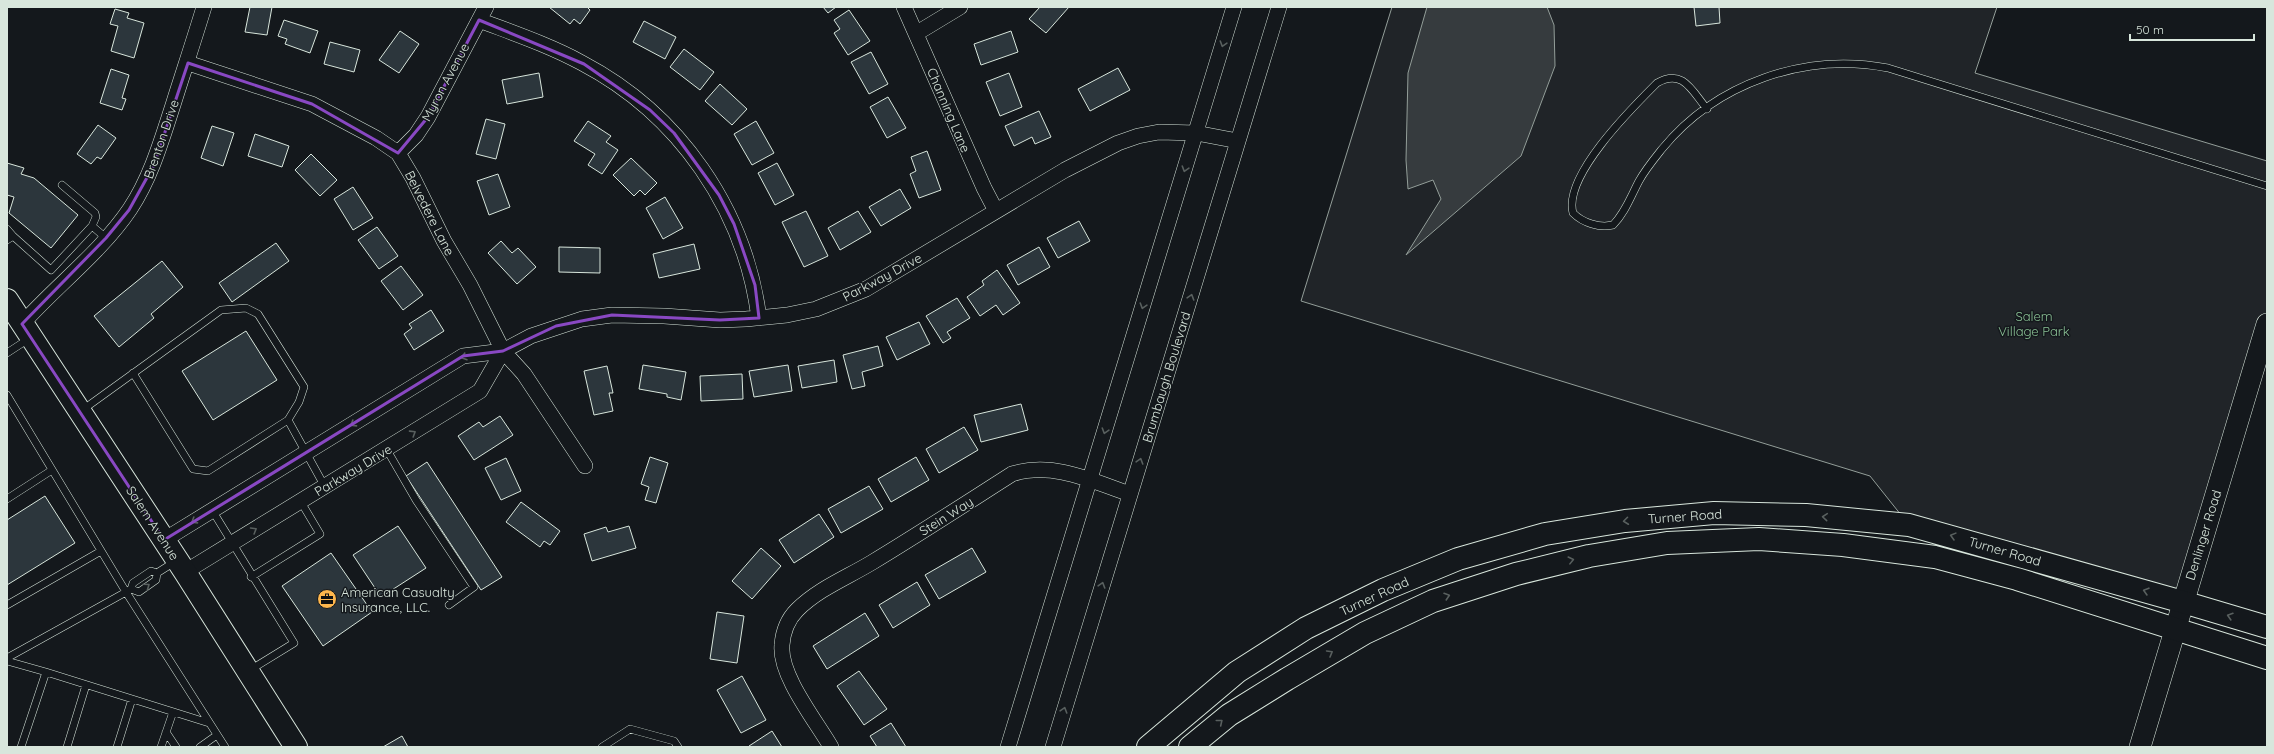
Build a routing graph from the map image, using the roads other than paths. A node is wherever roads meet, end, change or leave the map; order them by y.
1 (204, 7) edge
2 (904, 7) edge
3 (960, 7) edge
4 (1234, 7) edge
5 (1279, 7) edge
6 (482, 13) edge
7 (917, 33) junction
8 (188, 63) junction
9 (1707, 109) junction
10 (1196, 133) junction
11 (1238, 141) junction
12 (398, 153) junction
13 (62, 185) dead end
14 (2267, 186) edge
15 (996, 211) junction
16 (92, 226) junction
17 (7, 229) edge
18 (10, 238) edge
19 (106, 238) junction
20 (7, 300) edge
21 (759, 318) junction
22 (2267, 324) edge
23 (26, 331) junction
24 (503, 351) junction
25 (7, 353) edge
26 (133, 373) junction
27 (7, 395) edge
28 (80, 412) junction
29 (288, 420) junction
30 (387, 450) junction
31 (306, 453) junction
32 (585, 466) dead end
33 (52, 470) junction
34 (1090, 480) junction
35 (325, 487) junction
36 (1130, 494) junction
37 (7, 499) edge
38 (301, 502) junction
39 (212, 510) junction
40 (164, 540) junction
41 (233, 542) junction
42 (101, 551) junction
43 (181, 566) junction
44 (252, 577) junction
45 (128, 591) junction
46 (2183, 602) junction
47 (7, 605) edge
48 (449, 605) dead end
49 (2267, 628) edge
50 (2176, 630) junction
51 (2267, 658) edge
52 (7, 659) edge
53 (248, 671) junction
54 (46, 672) junction
55 (86, 685) junction
56 (132, 699) junction
57 (173, 712) junction
58 (209, 722) junction
59 (166, 732) junction
60 (217, 735) junction
61 (21, 747) edge
62 (67, 747) edge
63 (117, 747) edge
64 (162, 747) edge
65 (176, 747) edge
66 (200, 747) edge
67 (225, 747) edge
68 (296, 747) edge
69 (602, 747) edge
70 (678, 747) edge
71 (831, 747) edge
72 (1008, 747) edge
73 (1052, 747) edge
74 (1148, 747) edge
75 (1190, 747) edge
76 (2140, 747) edge

1 - 8 street, Brenton Drive
2 - 7 street, Channing Lane
3 - 7 street
4 -> 10 street
5 - 11 street, Brumbaugh Boulevard
6 - 12 street, Myron Avenue
6 - 21 street
7 - 15 street, Channing Lane
8 - 12 street, Belvedere Lane
8 - 19 street, Brenton Drive
9 - 9 lane
9 - 14 lane
10 - 11 street, Parkway Drive
10 - 15 street, Parkway Drive
10 -> 34 street
36 -> 11 street, Brumbaugh Boulevard
12 - 24 street, Belvedere Lane
13 - 16 lane
15 - 21 street, Parkway Drive
16 - 18 lane
16 - 19 lane
17 - 18 lane
19 - 23 street, Brenton Drive
20 - 23 main road, Salem Avenue
21 - 24 street, Parkway Drive
22 - 46 street, Denlinger Road
23 - 25 lane
23 - 28 main road, Salem Avenue
30 -> 24 street, Parkway Drive
24 -> 31 street, Parkway Drive
24 - 32 street, Belvedere Lane
26 - 28 lane
26 - 29 lane
26 - 29 lane
27 - 33 lane
28 - 40 main road, Salem Avenue
29 - 31 lane
30 - 35 street, Parkway Drive
30 - 48 lane
31 - 35 lane
31 - 39 street, Parkway Drive
33 - 37 lane
33 - 42 lane
34 - 36 street, Stein Way
34 - 71 street, Stein Way
34 - 72 street
35 - 38 street, Parkway Drive
73 -> 36 street, Brumbaugh Boulevard
41 -> 38 street, Parkway Drive
38 - 44 lane
39 -> 40 street, Parkway Drive
39 - 41 lane
40 - 43 main road, Salem Avenue
41 - 43 street, Parkway Drive
41 - 44 lane
42 - 45 lane
42 - 47 lane
43 - 45 lane
43 - 53 main road, Salem Avenue
44 - 53 lane
45 - 52 lane
45 - 58 lane
49 -> 46 main road, Turner Road
46 - 50 street, Denlinger Road
46 -> 74 main road, Turner Road
50 - 51 main road, Turner Road
75 -> 50 main road, Turner Road
50 - 76 street, Denlinger Road
52 - 54 lane
53 - 68 main road, Salem Avenue
54 - 55 lane
54 - 61 lane
55 - 56 lane
55 - 62 lane
56 - 57 lane
56 - 63 lane
57 - 58 lane
57 - 59 lane
58 - 60 lane
59 - 64 lane
59 - 65 lane
60 - 66 lane
60 - 67 lane
69 - 70 lane

